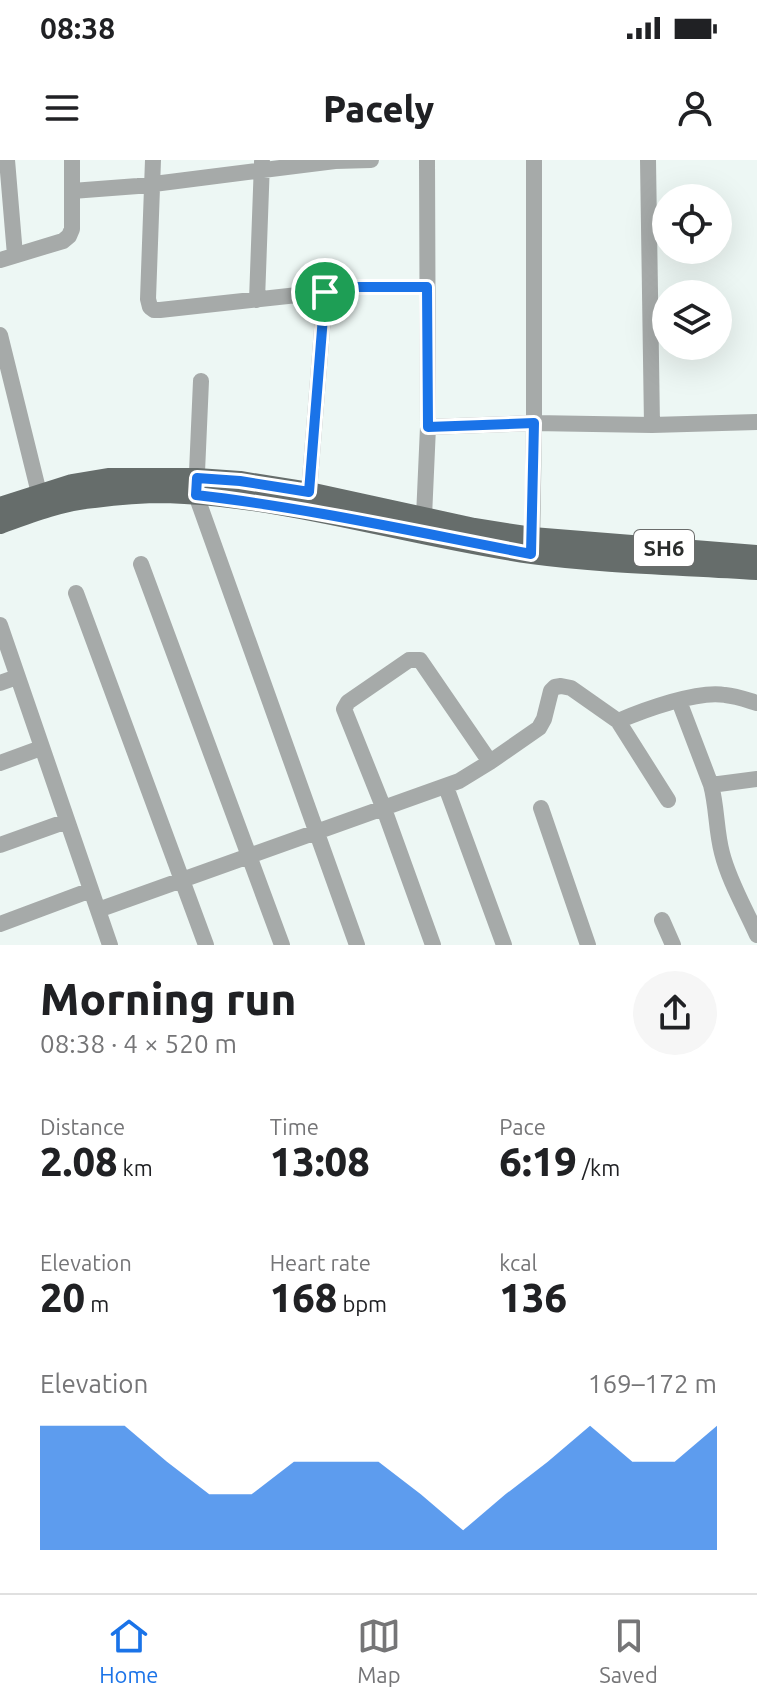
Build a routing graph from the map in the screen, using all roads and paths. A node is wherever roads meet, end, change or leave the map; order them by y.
1 (7, 160) edge
2 (72, 160) edge
3 (153, 160) edge
4 (335, 160) edge
5 (371, 160) edge
6 (427, 160) edge
7 (534, 160) edge
8 (648, 160) edge
9 (262, 165) edge
10 (151, 184) junction
11 (72, 191) junction
12 (8, 258) edge
13 (427, 287) junction
14 (325, 292) junction
15 (257, 300) junction
16 (0, 335) edge
17 (201, 381) dead end
18 (757, 422) edge
19 (534, 423) junction
20 (652, 425) junction
21 (428, 427) junction
22 (196, 487) junction
23 (309, 492) junction
24 (39, 493) junction
25 (0, 507) edge
26 (424, 517) junction
27 (0, 524) edge
28 (532, 545) junction
29 (572, 550) junction
30 (757, 555) edge
31 (141, 564) dead end
32 (757, 570) edge
33 (76, 593) dead end
34 (0, 625) edge
35 (17, 677) junction
36 (0, 683) edge
37 (679, 701) junction
38 (757, 703) edge
39 (618, 721) junction
40 (41, 748) junction
41 (490, 762) junction
42 (0, 763) edge
43 (757, 779) edge
44 (711, 785) junction
45 (446, 787) junction
46 (668, 800) dead end
47 (541, 808) dead end
48 (384, 809) junction
49 (67, 821) junction
50 (315, 833) junction
51 (0, 845) edge
52 (250, 856) junction
53 (182, 880) junction
54 (91, 890) junction
55 (98, 910) junction
56 (662, 920) dead end
57 (0, 924) edge
58 (757, 935) edge
59 (110, 945) edge
60 (206, 945) edge
61 (282, 945) edge
62 (357, 945) edge
63 (433, 945) edge
64 (504, 945) edge
65 (588, 945) edge
66 (673, 945) edge

1 - 12 street
2 - 11 street
3 - 10 street
4 - 5 street
4 - 9 street
6 - 13 street
7 - 19 street
8 - 20 street
9 - 10 street
9 - 15 street
10 - 11 street
10 - 15 street
11 - 12 street
13 - 14 street
13 - 21 street
14 - 15 street
14 - 23 street
16 - 24 street
17 - 22 street
18 - 20 street
19 - 20 street
19 - 21 street
19 - 28 street
21 - 26 street
22 - 23 main road, SH6
22 - 24 main road, SH6
22 - 27 main road, SH6
22 - 28 main road, SH6
22 - 50 street
23 - 26 main road, SH6
24 - 25 main road, SH6
26 - 28 main road, SH6
28 - 29 main road, SH6
29 - 30 main road, SH6
29 - 32 main road, SH6
31 - 52 street
33 - 53 street
34 - 35 street
35 - 36 street
35 - 40 street
37 - 38 street
37 - 39 street
37 - 44 street
39 - 41 street
39 - 46 street
40 - 42 street
40 - 49 street
41 - 45 street
41 - 48 street
43 - 44 street
44 - 58 street
45 - 48 street
45 - 64 street
47 - 65 street
48 - 50 street
48 - 63 street
49 - 51 street
49 - 54 street
50 - 52 street
50 - 62 street
52 - 53 street
52 - 61 street
53 - 55 street
53 - 60 street
54 - 55 street
54 - 57 street
55 - 59 street
56 - 66 street

